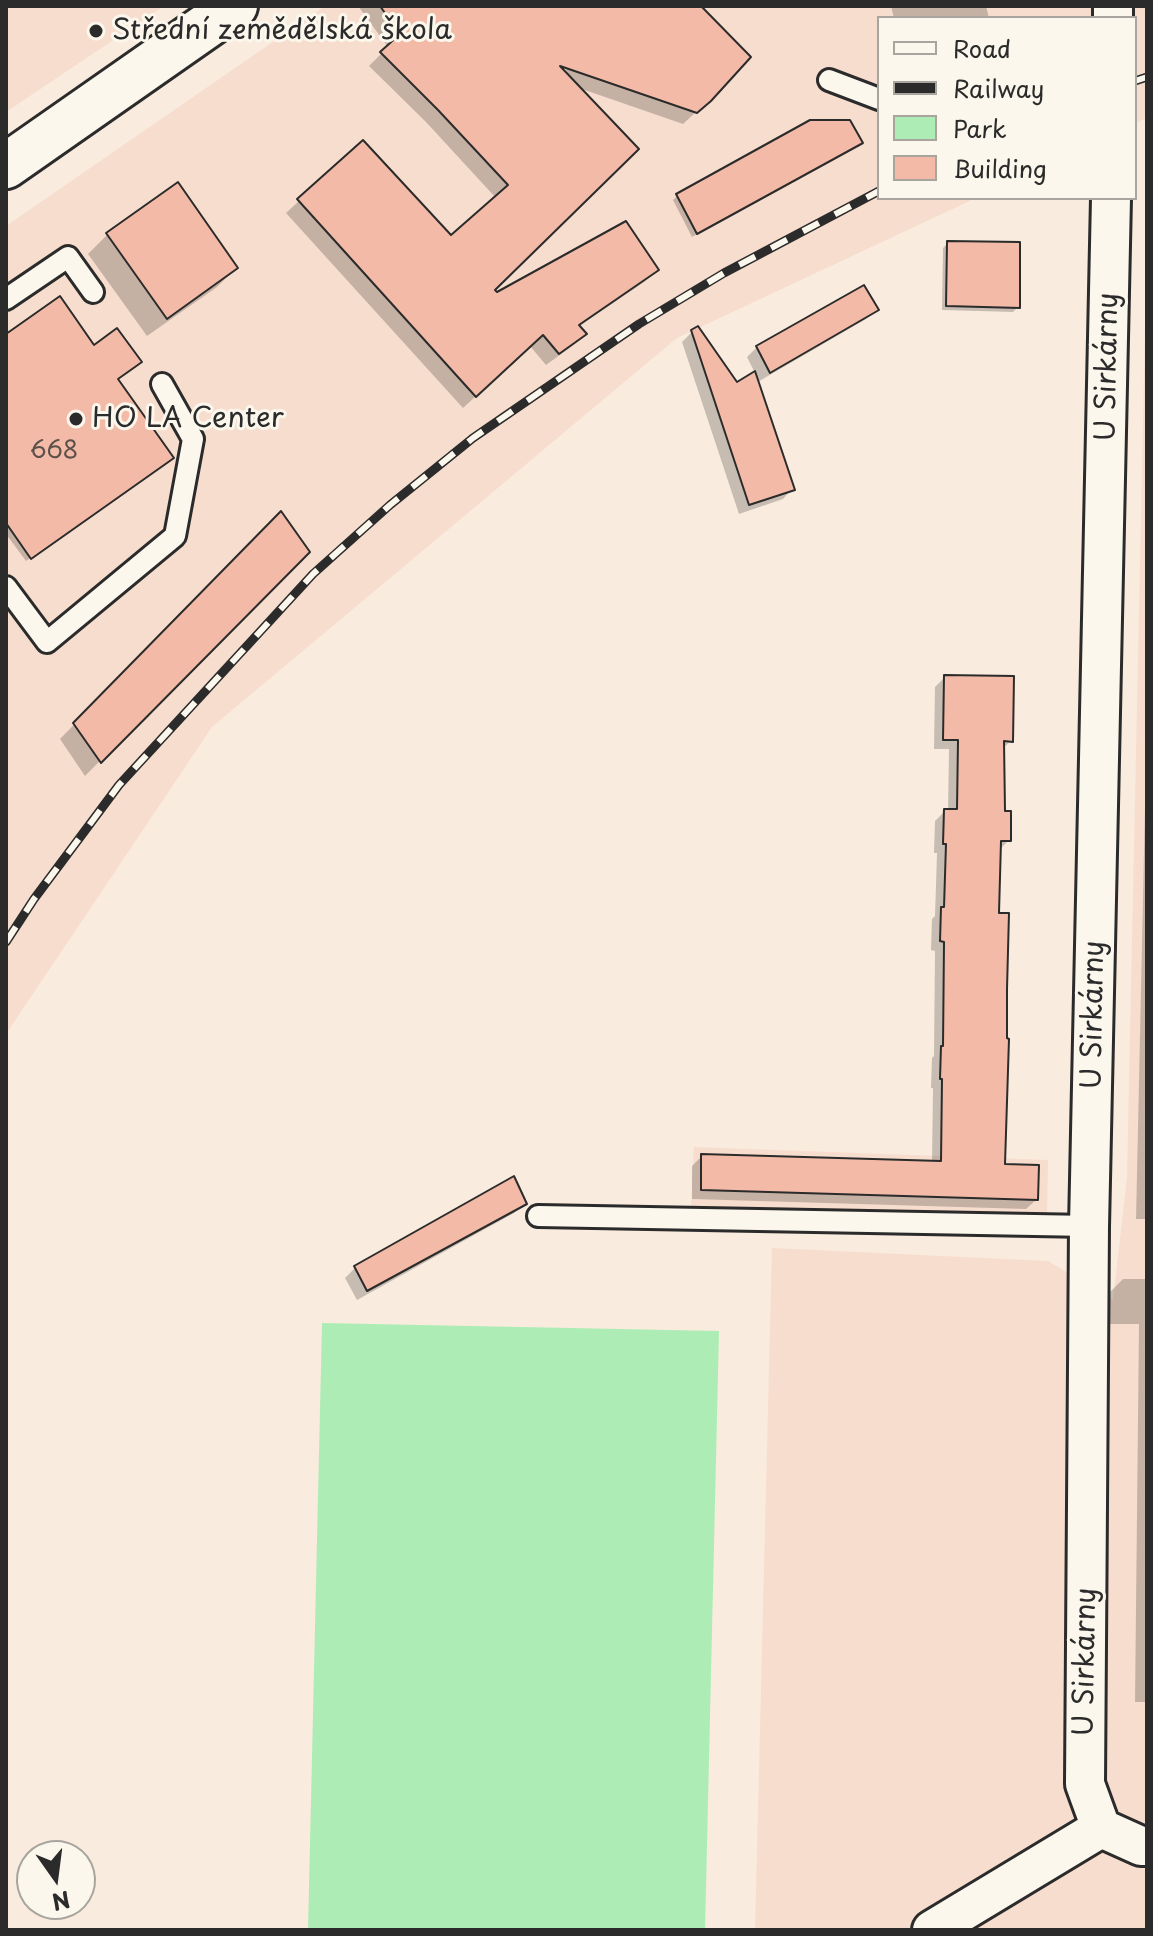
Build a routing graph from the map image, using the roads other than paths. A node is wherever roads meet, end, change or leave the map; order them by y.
1 (235, 6) edge
2 (829, 80) dead end
3 (877, 98) edge
4 (6, 166) edge
5 (1111, 200) edge
6 (93, 292) dead end
7 (6, 299) edge
8 (162, 384) dead end
9 (6, 587) edge
10 (538, 1216) dead end
11 (1089, 1226) junction
12 (1101, 1828) junction
13 (1147, 1846) edge
14 (932, 1930) edge

1 - 4 main road
2 - 3 lane
5 - 11 street, U Sirkárny
6 - 7 lane
8 - 9 lane
10 - 11 lane
11 - 12 street, U Sirkárny
12 - 13 street
12 - 14 street

